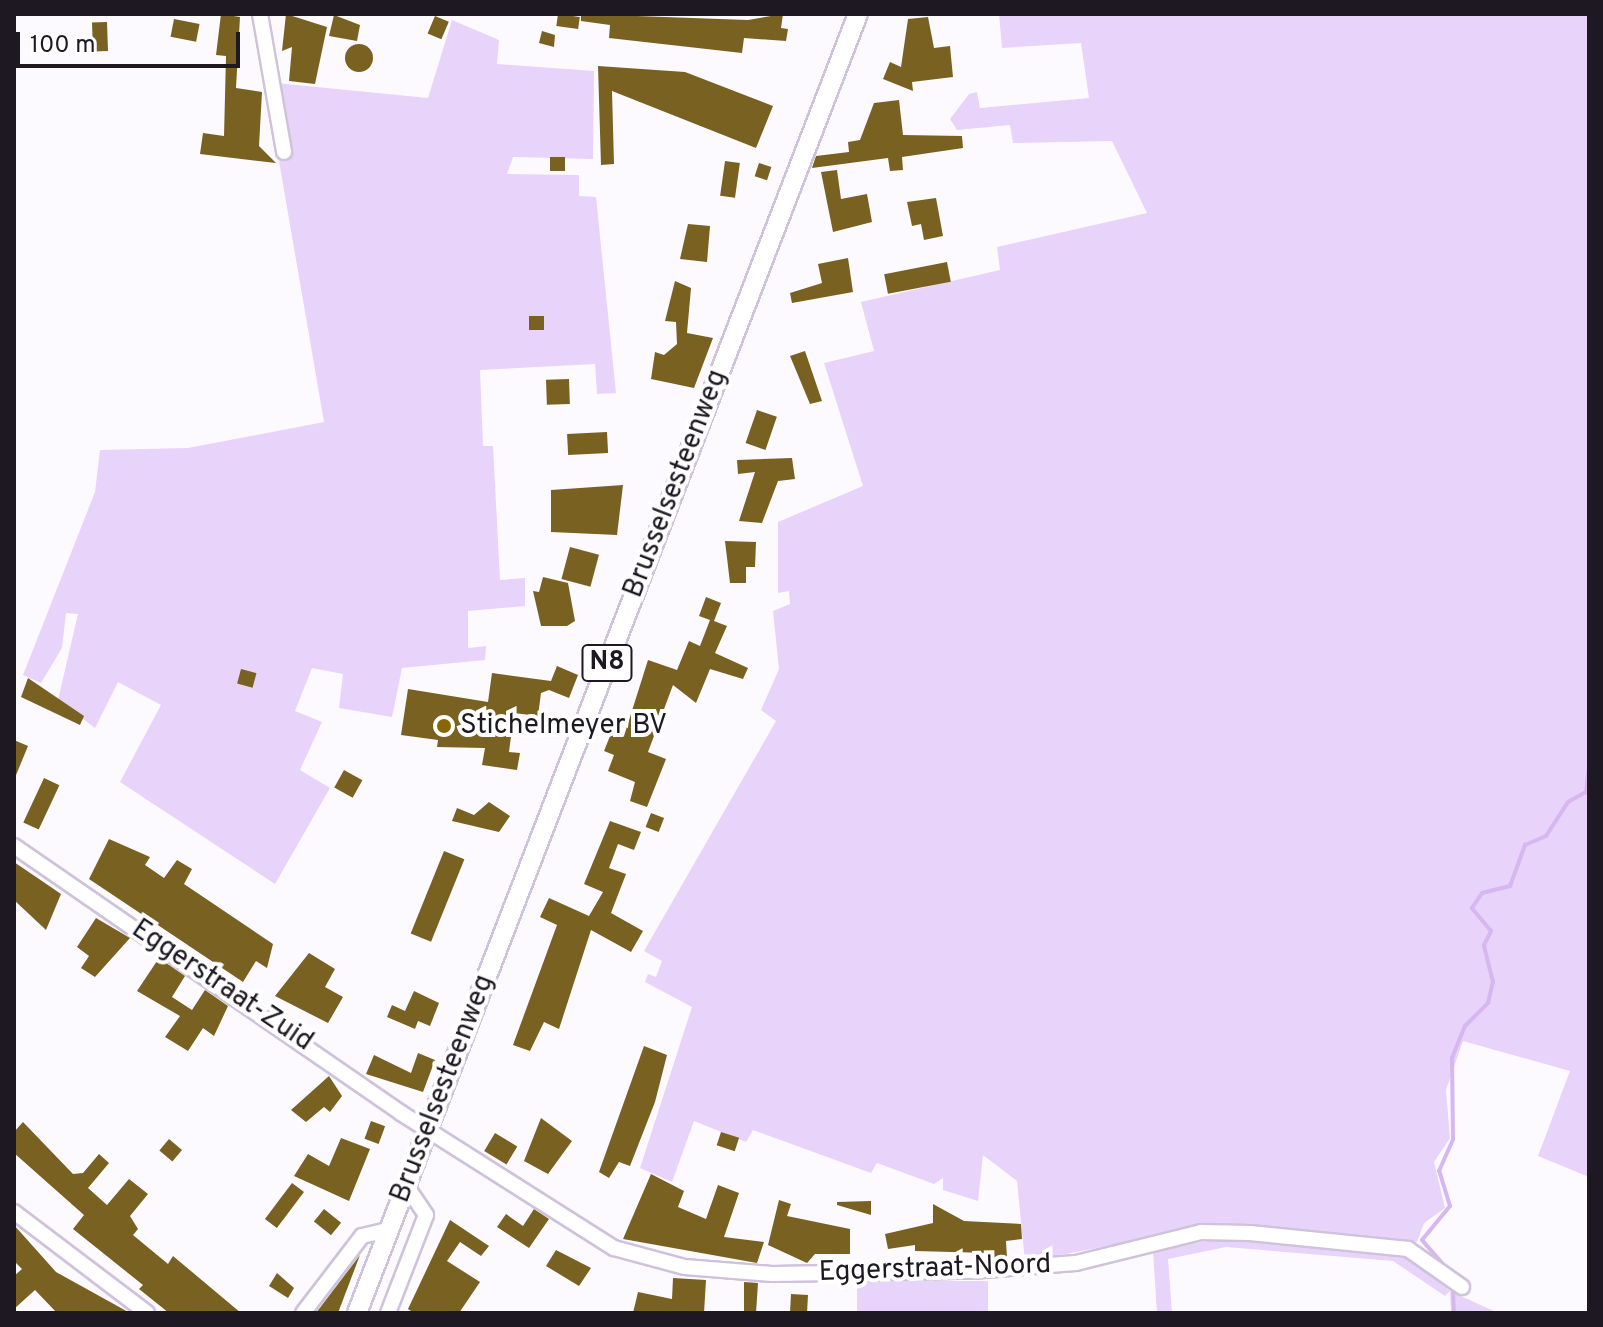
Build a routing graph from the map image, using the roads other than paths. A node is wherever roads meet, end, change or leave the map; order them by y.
1 (260, 14) edge
2 (858, 14) edge
3 (284, 152) dead end
4 (14, 846) edge
5 (427, 1129) junction
6 (406, 1185) junction
7 (14, 1212) edge
8 (388, 1230) junction
9 (1462, 1287) dead end
10 (147, 1313) edge
11 (303, 1313) edge
12 (357, 1313) edge
13 (388, 1313) edge

1 - 3 street
2 - 5 main road, Brusselsesteenweg / N8
4 - 5 street, Eggerstraat-Zuid
5 - 6 main road, Brusselsesteenweg / N8
5 - 9 street, Eggerstraat-Noord
6 - 8 main road, Brusselsesteenweg / N8
6 - 13 street
7 - 10 street
8 - 11 street
8 - 12 main road, Brusselsesteenweg / N8

